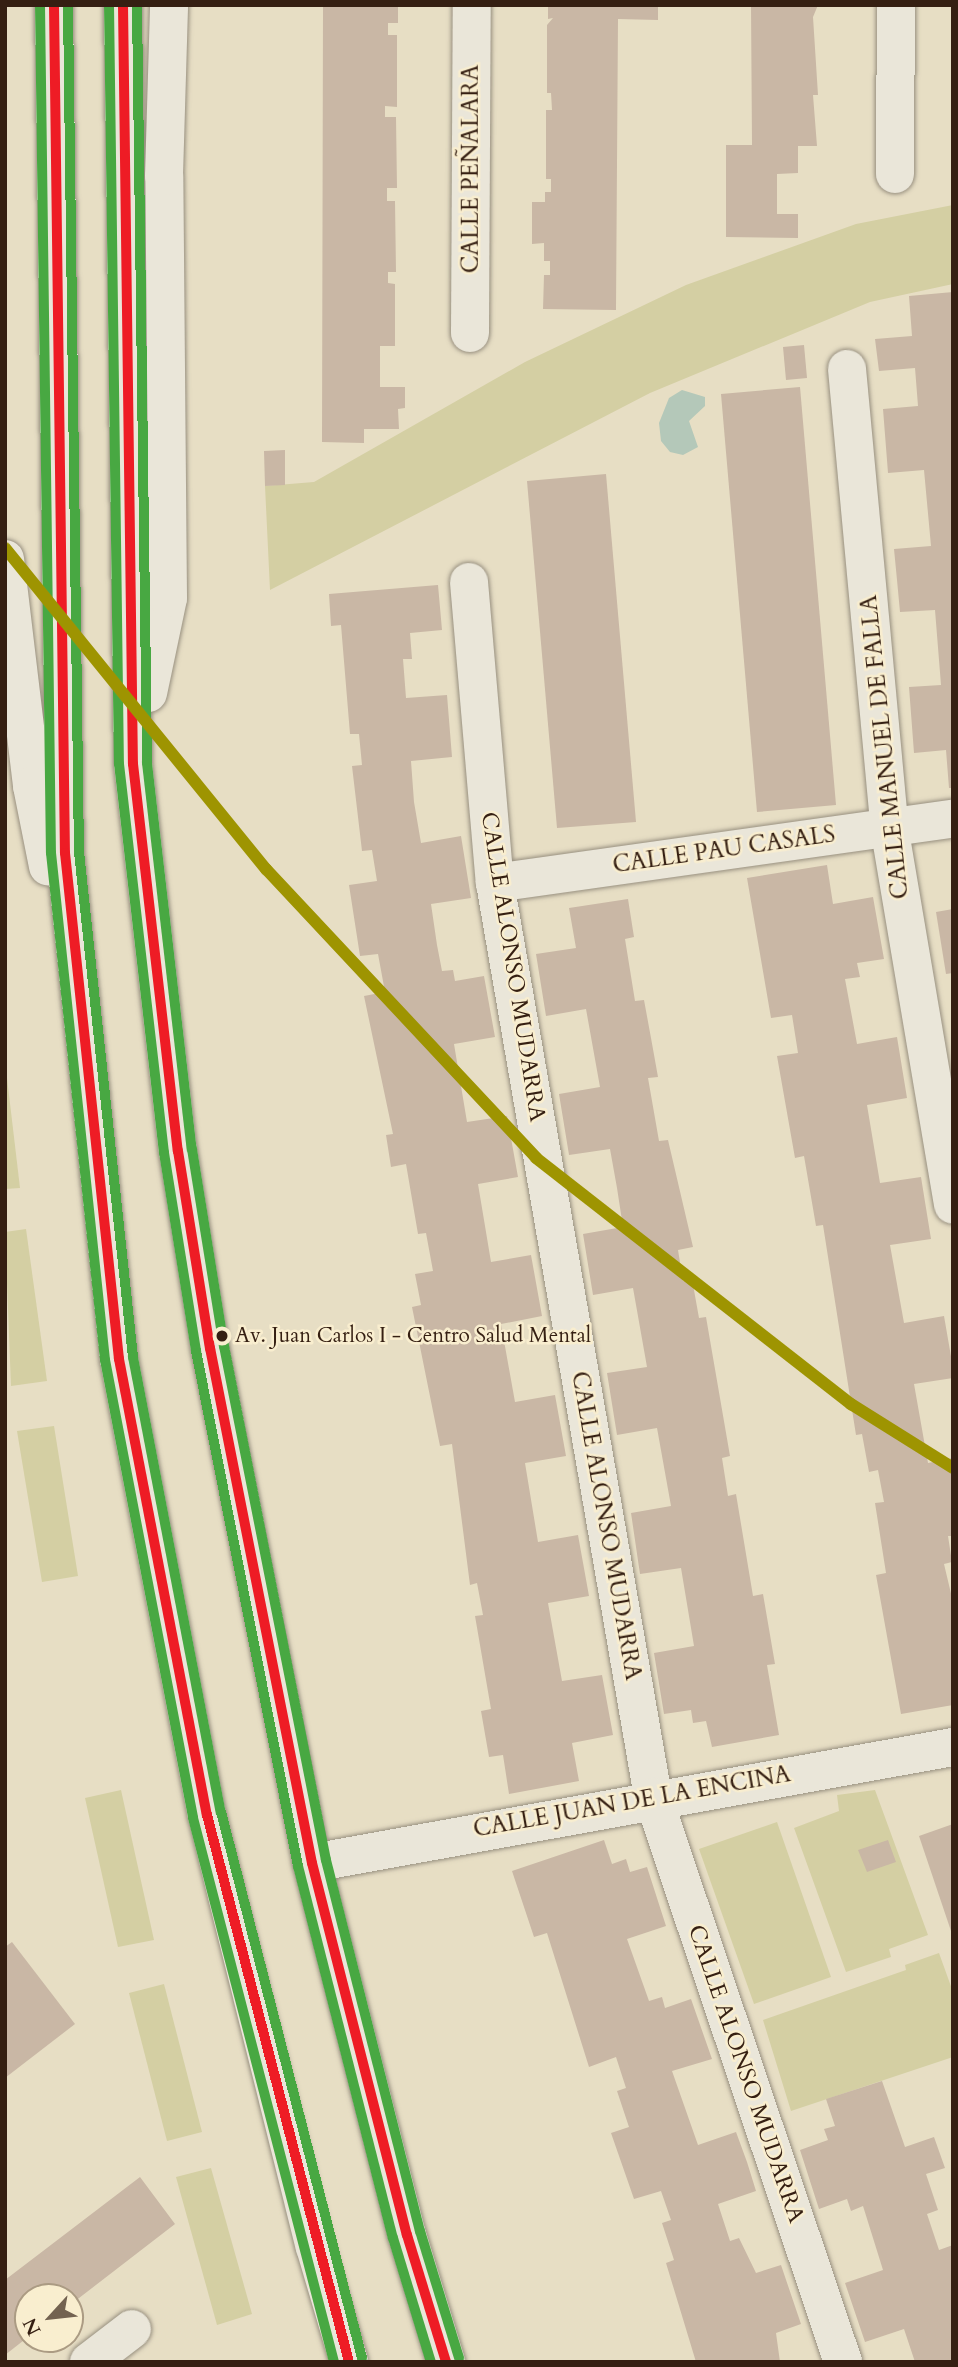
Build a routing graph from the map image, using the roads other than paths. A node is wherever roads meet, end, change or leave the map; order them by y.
1 (54, 5) edge
2 (123, 5) edge
3 (169, 5) edge
4 (472, 5) edge
5 (896, 5) edge
6 (895, 174) dead end
7 (470, 333) dead end
8 (846, 369) dead end
9 (5, 559) edge
10 (468, 582) dead end
11 (133, 764) junction
12 (953, 819) edge
13 (889, 826) junction
14 (495, 883) junction
15 (78, 1015) junction
16 (953, 1205) edge
17 (953, 1747) edge
18 (653, 1797) junction
19 (312, 1863) junction
20 (132, 2329) dead end
21 (89, 2362) edge
22 (349, 2362) edge
23 (446, 2362) edge
24 (843, 2362) edge

1 - 15 main road
2 - 11 main road
3 - 11 main road
4 - 7 main road, CALLE PEÑALARA
5 - 6 main road
8 - 13 main road, CALLE MANUEL DE FALLA
9 - 15 main road
10 - 14 main road, CALLE ALONSO MUDARRA
11 - 19 main road
12 - 13 main road, CALLE PAU CASALS
13 - 14 main road, CALLE PAU CASALS
13 - 16 main road, CALLE MANUEL DE FALLA
14 - 18 main road, CALLE ALONSO MUDARRA
15 - 22 main road
17 - 18 main road, CALLE JUAN DE LA ENCINA
18 - 19 main road, CALLE JUAN DE LA ENCINA
18 - 24 main road, CALLE ALONSO MUDARRA
19 - 23 main road
20 - 21 main road

